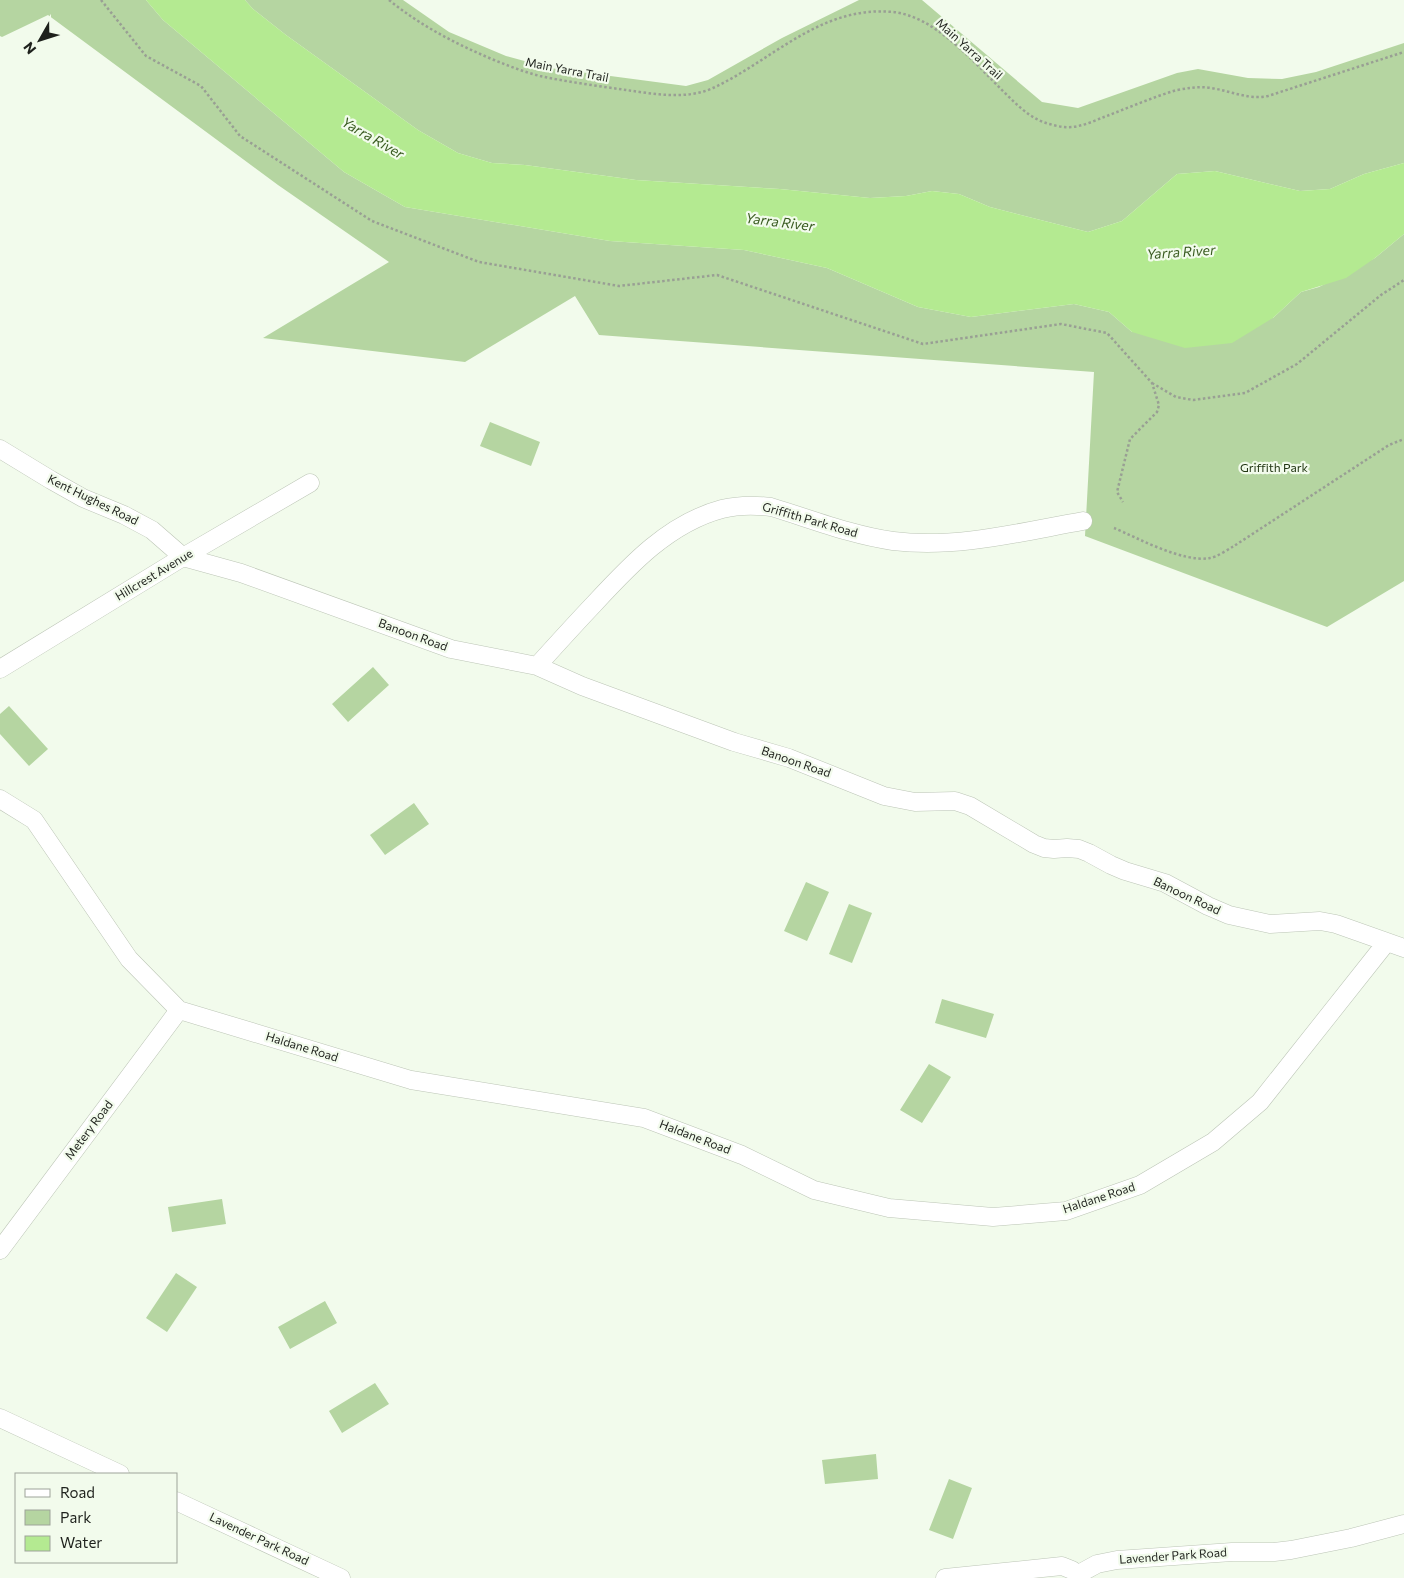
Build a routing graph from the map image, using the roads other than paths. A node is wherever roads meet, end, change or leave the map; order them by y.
1 (0, 449) edge
2 (310, 483) dead end
3 (1083, 521) dead end
4 (183, 557) junction
5 (537, 666) junction
6 (0, 669) edge
7 (0, 799) edge
8 (1386, 943) junction
9 (1404, 948) edge
10 (179, 1010) junction
11 (0, 1250) edge
12 (0, 1418) edge
13 (118, 1473) edge
14 (178, 1502) edge
15 (1404, 1524) edge
16 (1078, 1577) edge
17 (341, 1578) edge
18 (946, 1578) edge

1 - 4 street, Kent Hughes Road
2 - 4 street, Hillcrest Avenue
3 - 5 street, Griffith Park Road
4 - 5 street, Banoon Road
4 - 6 street, Hillcrest Avenue
5 - 8 street, Banoon Road
7 - 10 street, Haldane Road
8 - 9 street, Banoon Road
8 - 10 street, Haldane Road
10 - 11 street, Metery Road
12 - 13 street
14 - 17 street, Lavender Park Road
15 - 16 street, Lavender Park Road
16 - 18 street, Lavender Park Road

